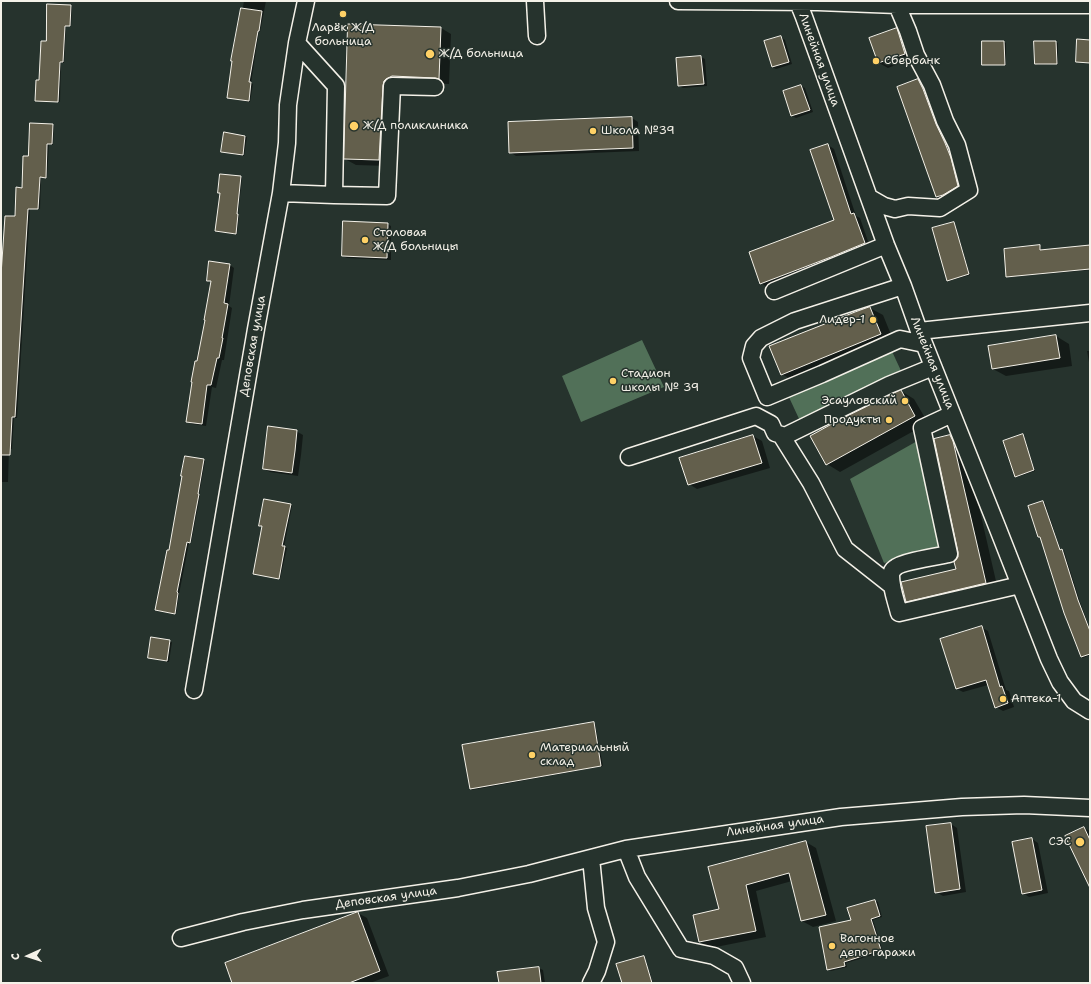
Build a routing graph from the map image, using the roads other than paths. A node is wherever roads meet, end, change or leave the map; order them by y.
1 (306, 1) edge
2 (535, 1) edge
3 (678, 1) edge
4 (798, 2) edge
5 (823, 2) edge
6 (897, 5) junction
7 (1090, 5) edge
8 (537, 36) dead end
9 (297, 43) junction
10 (435, 87) dead end
11 (280, 193) junction
12 (334, 195) junction
13 (870, 198) junction
14 (886, 245) junction
15 (903, 286) junction
16 (774, 291) dead end
17 (1090, 313) edge
18 (921, 338) junction
19 (933, 367) junction
20 (952, 414) junction
21 (781, 435) junction
22 (629, 457) dead end
23 (1020, 585) junction
24 (892, 586) junction
25 (194, 690) dead end
26 (1090, 711) edge
27 (1090, 808) edge
28 (626, 849) junction
29 (591, 858) junction
30 (181, 938) dead end
31 (592, 983) edge
32 (742, 983) edge

1 - 9 street, Деповская улица
2 - 8 street
3 - 4 street
4 - 5 street
4 - 13 street, Линейная улица
5 - 6 street
6 - 7 street
6 - 13 street
9 - 11 street, Деповская улица
9 - 12 street
10 - 12 street
11 - 12 street
11 - 25 street, Деповская улица
13 - 14 street, Линейная улица
14 - 15 street, Линейная улица
14 - 16 street
15 - 18 street, Линейная улица
15 - 18 street
17 - 18 street
18 - 19 street, Линейная улица
19 - 20 street, Линейная улица
19 - 21 street
20 - 23 street, Линейная улица
20 - 24 street
21 - 22 street
21 - 24 street
23 - 24 street
23 - 26 street, Линейная улица
27 - 28 street, Линейная улица
28 - 29 street, Линейная улица
28 - 32 street
29 - 30 street, Деповская улица
29 - 31 street

